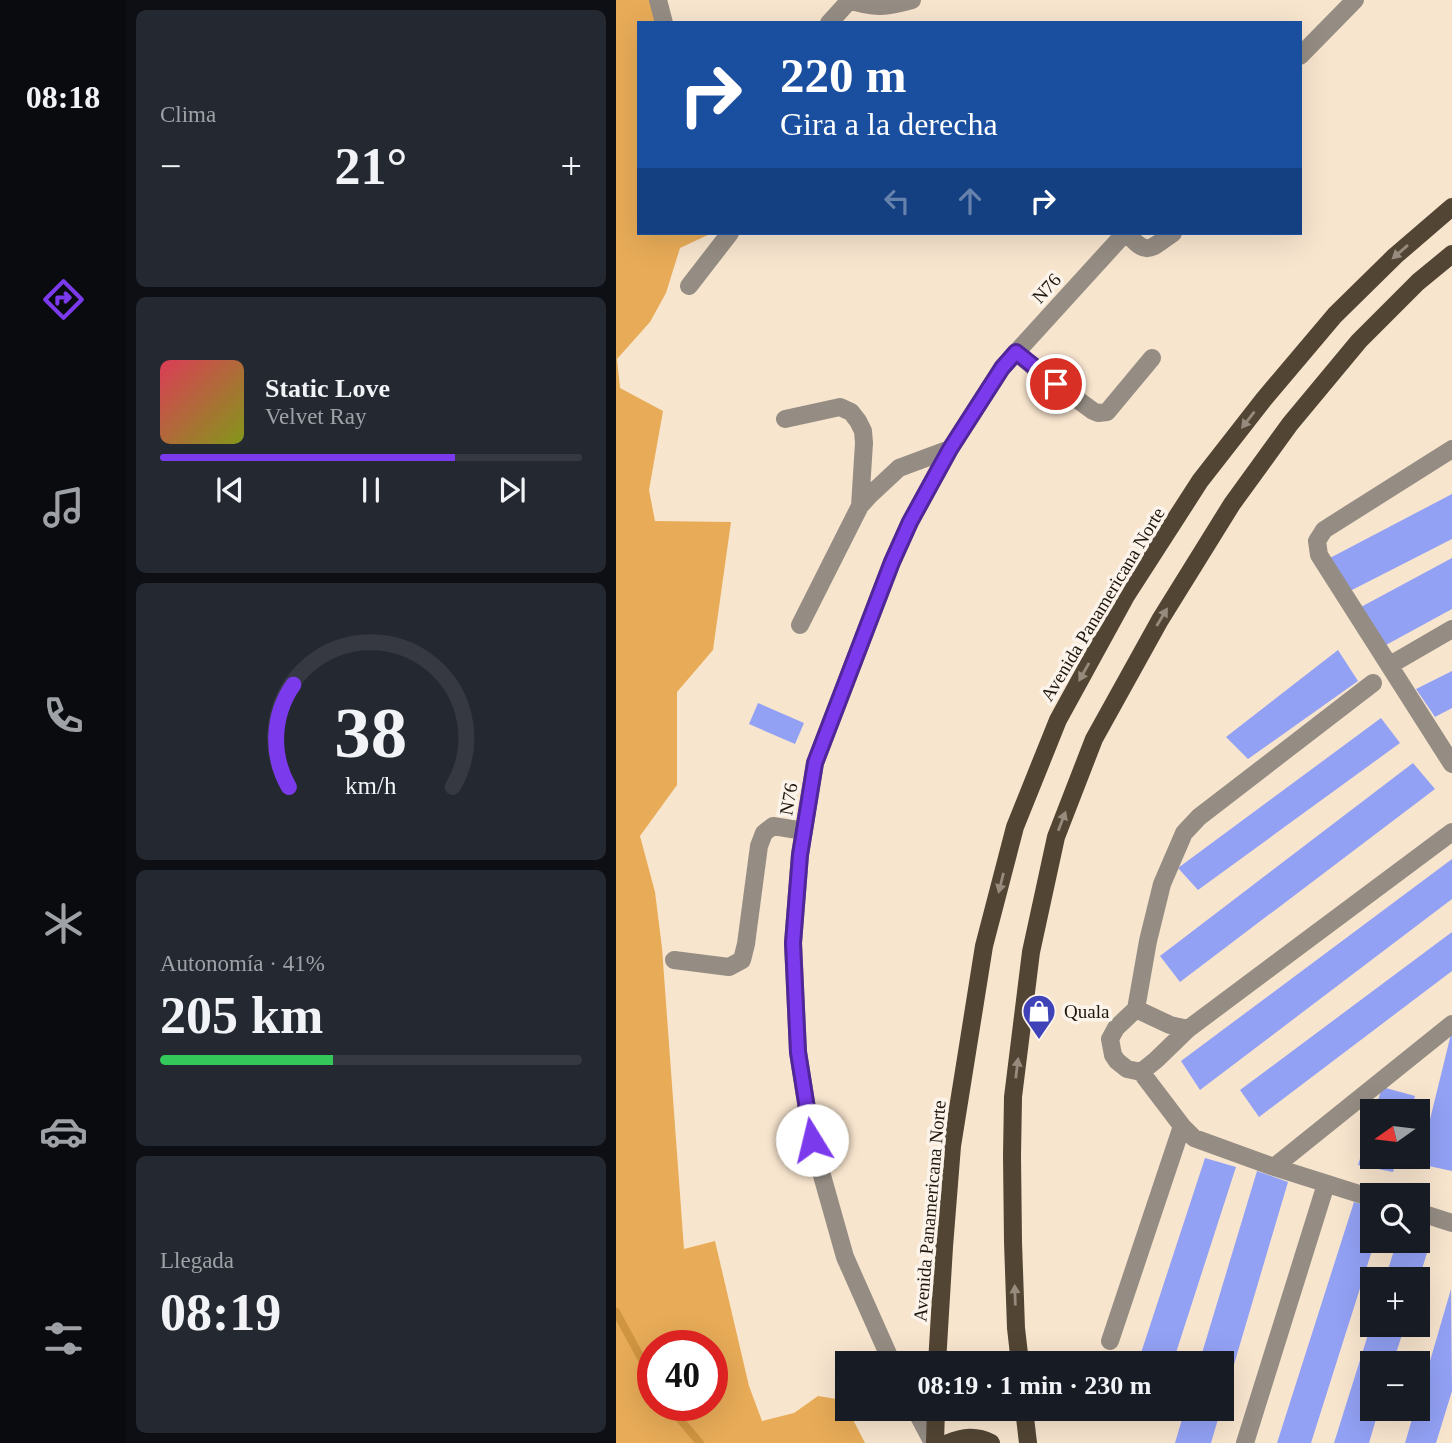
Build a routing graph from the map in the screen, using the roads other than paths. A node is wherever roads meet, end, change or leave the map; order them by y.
1 (658, 0) edge
2 (849, 0) edge
3 (912, 0) edge
4 (1355, 0) edge
5 (889, 6) junction
6 (663, 21) edge
7 (831, 21) edge
8 (879, 21) edge
9 (1302, 54) edge
10 (1452, 207) edge
11 (728, 235) edge
12 (1124, 235) edge
13 (1128, 235) edge
14 (1170, 235) edge
15 (1452, 254) edge
16 (689, 286) dead end
17 (1016, 352) junction
18 (1153, 358) dead end
19 (785, 419) dead end
20 (950, 449) junction
21 (1452, 449) edge
22 (860, 506) junction
23 (800, 625) dead end
24 (1452, 629) edge
25 (1390, 665) junction
26 (1373, 683) dead end
27 (1452, 764) edge
28 (804, 831) junction
29 (1451, 833) edge
30 (674, 960) dead end
31 (1136, 1010) junction
32 (1452, 1024) edge
33 (1188, 1029) junction
34 (1140, 1072) junction
35 (1182, 1126) junction
36 (1275, 1167) junction
37 (1326, 1184) junction
38 (1360, 1194) edge
39 (1430, 1216) edge
40 (1452, 1223) edge
41 (1016, 1328) junction
42 (1110, 1341) dead end
43 (887, 1351) edge
44 (939, 1351) edge
45 (1012, 1351) edge
46 (1019, 1351) edge
47 (922, 1421) edge
48 (935, 1421) edge
49 (1025, 1421) edge
50 (934, 1443) edge
51 (948, 1443) edge
52 (991, 1443) edge
53 (1028, 1443) edge
54 (1245, 1443) edge

1 - 6 street
2 - 5 street
2 - 7 street
3 - 5 street
4 - 9 street
5 - 8 street
10 -> 44 main road, Avenida Panamericana Norte
11 - 16 street
12 - 17 street, N76
13 - 14 street
41 -> 15 main road
17 - 18 street
17 - 20 street, N76
19 - 22 street
20 - 22 street
20 - 28 street, N76
21 - 25 street
22 - 23 street
24 - 25 street
25 - 27 street
26 - 31 street
28 - 30 street
28 - 43 street, N76
29 - 33 street
31 - 33 street
31 - 34 street
32 - 36 street
33 - 34 street
34 - 35 street
35 - 36 street
35 - 42 street
36 - 37 street
37 - 38 street
37 - 54 street
39 - 40 street
41 - 45 main road
41 - 46 main road
47 - 50 street
48 - 50 main road
49 - 53 main road
51 - 52 main road

